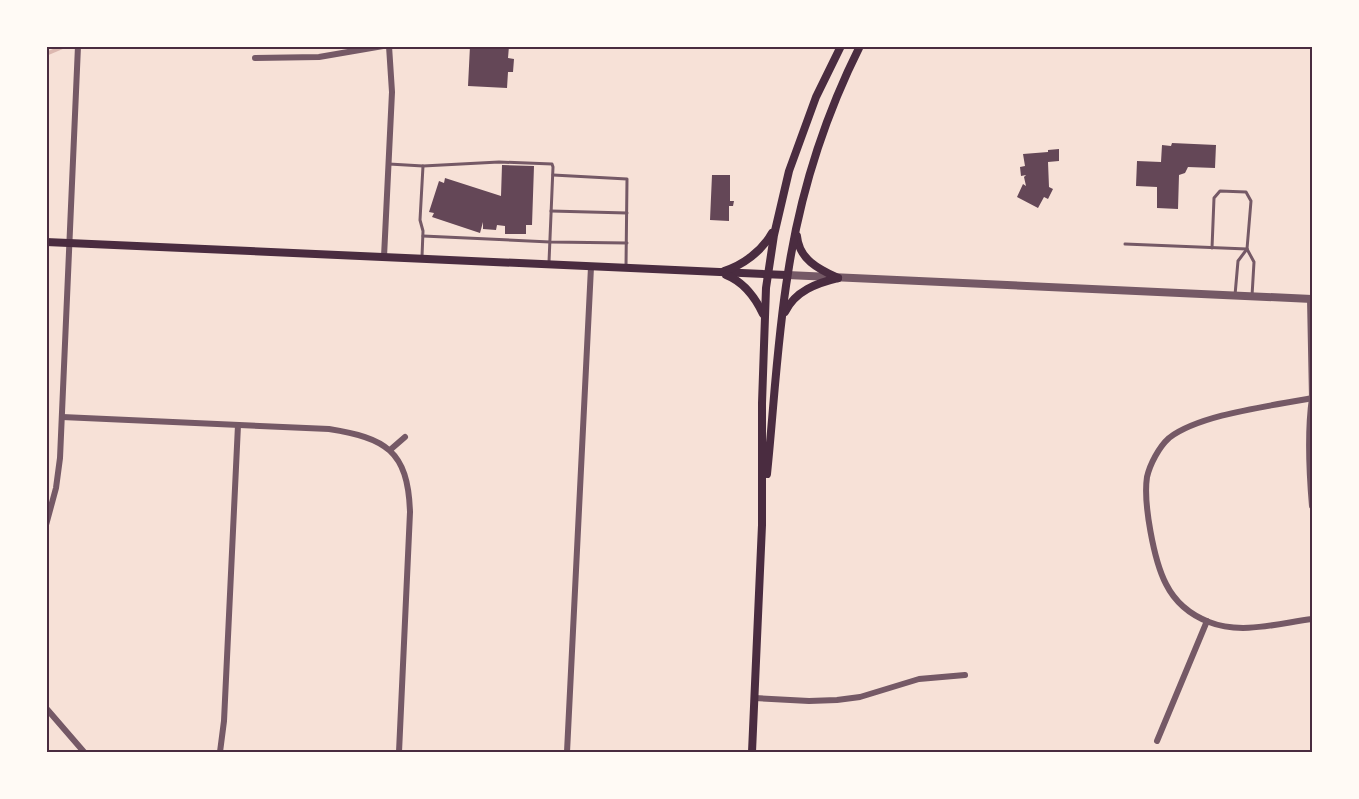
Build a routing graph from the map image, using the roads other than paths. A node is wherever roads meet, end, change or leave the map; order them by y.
1 (78, 46) edge
2 (383, 46) edge
3 (389, 46) edge
4 (841, 46) edge
5 (860, 46) edge
6 (255, 58) dead end
7 (389, 164) junction
8 (423, 166) junction
9 (553, 175) junction
10 (551, 211) junction
11 (627, 213) junction
12 (776, 225) junction
13 (796, 230) junction
14 (423, 236) junction
15 (46, 242) edge
16 (70, 242) junction
17 (550, 242) junction
18 (627, 243) junction
19 (1125, 244) dead end
20 (1212, 248) junction
21 (1247, 249) junction
22 (384, 257) junction
23 (422, 259) junction
24 (549, 265) junction
25 (591, 267) junction
26 (626, 269) junction
27 (720, 272) junction
28 (768, 274) junction
29 (787, 275) junction
30 (838, 278) junction
31 (1234, 295) junction
32 (1252, 296) junction
33 (1311, 299) edge
34 (783, 317) junction
35 (764, 318) junction
36 (1312, 398) edge
37 (62, 417) junction
38 (238, 425) junction
39 (405, 437) dead end
40 (390, 450) junction
41 (1312, 506) edge
42 (46, 525) edge
43 (762, 525) junction
44 (1312, 619) edge
45 (1207, 621) junction
46 (965, 675) dead end
47 (755, 698) junction
48 (46, 708) edge
49 (1157, 741) dead end
50 (84, 753) edge
51 (220, 753) edge
52 (399, 753) edge
53 (567, 753) edge
54 (752, 753) edge

1 - 16 street
2 - 6 street
3 - 7 street
4 - 12 main road
5 - 13 main road
7 - 8 lane
7 - 22 street
8 - 9 lane
8 - 14 lane
9 - 10 lane
9 - 11 lane
10 - 11 lane
10 - 17 lane
11 - 18 lane
12 - 27 main road
12 - 28 main road
13 - 29 main road
13 - 30 main road
14 - 17 lane
14 - 23 lane
15 - 16 main road
16 - 22 main road
16 - 37 street
17 - 18 lane
17 - 24 lane
18 - 26 lane
19 - 20 lane
20 - 21 lane
20 - 21 lane
21 - 31 lane
21 - 32 lane
22 - 23 main road
23 - 24 main road
24 - 25 main road
25 - 26 main road
25 - 53 street
26 - 27 main road
27 - 28 main road
27 - 35 main road
28 - 29 main road
28 - 35 main road
29 - 30 street
29 - 34 main road
30 - 31 street
30 - 34 main road
31 - 32 street
32 - 33 street
33 - 36 street
34 - 43 main road
35 - 43 main road
36 - 41 street
36 - 45 street
37 - 38 street
37 - 42 street
38 - 40 street
38 - 51 street
39 - 40 street
40 - 52 street
43 - 47 main road
44 - 45 street
45 - 49 street
46 - 47 street
47 - 54 main road
48 - 50 street

